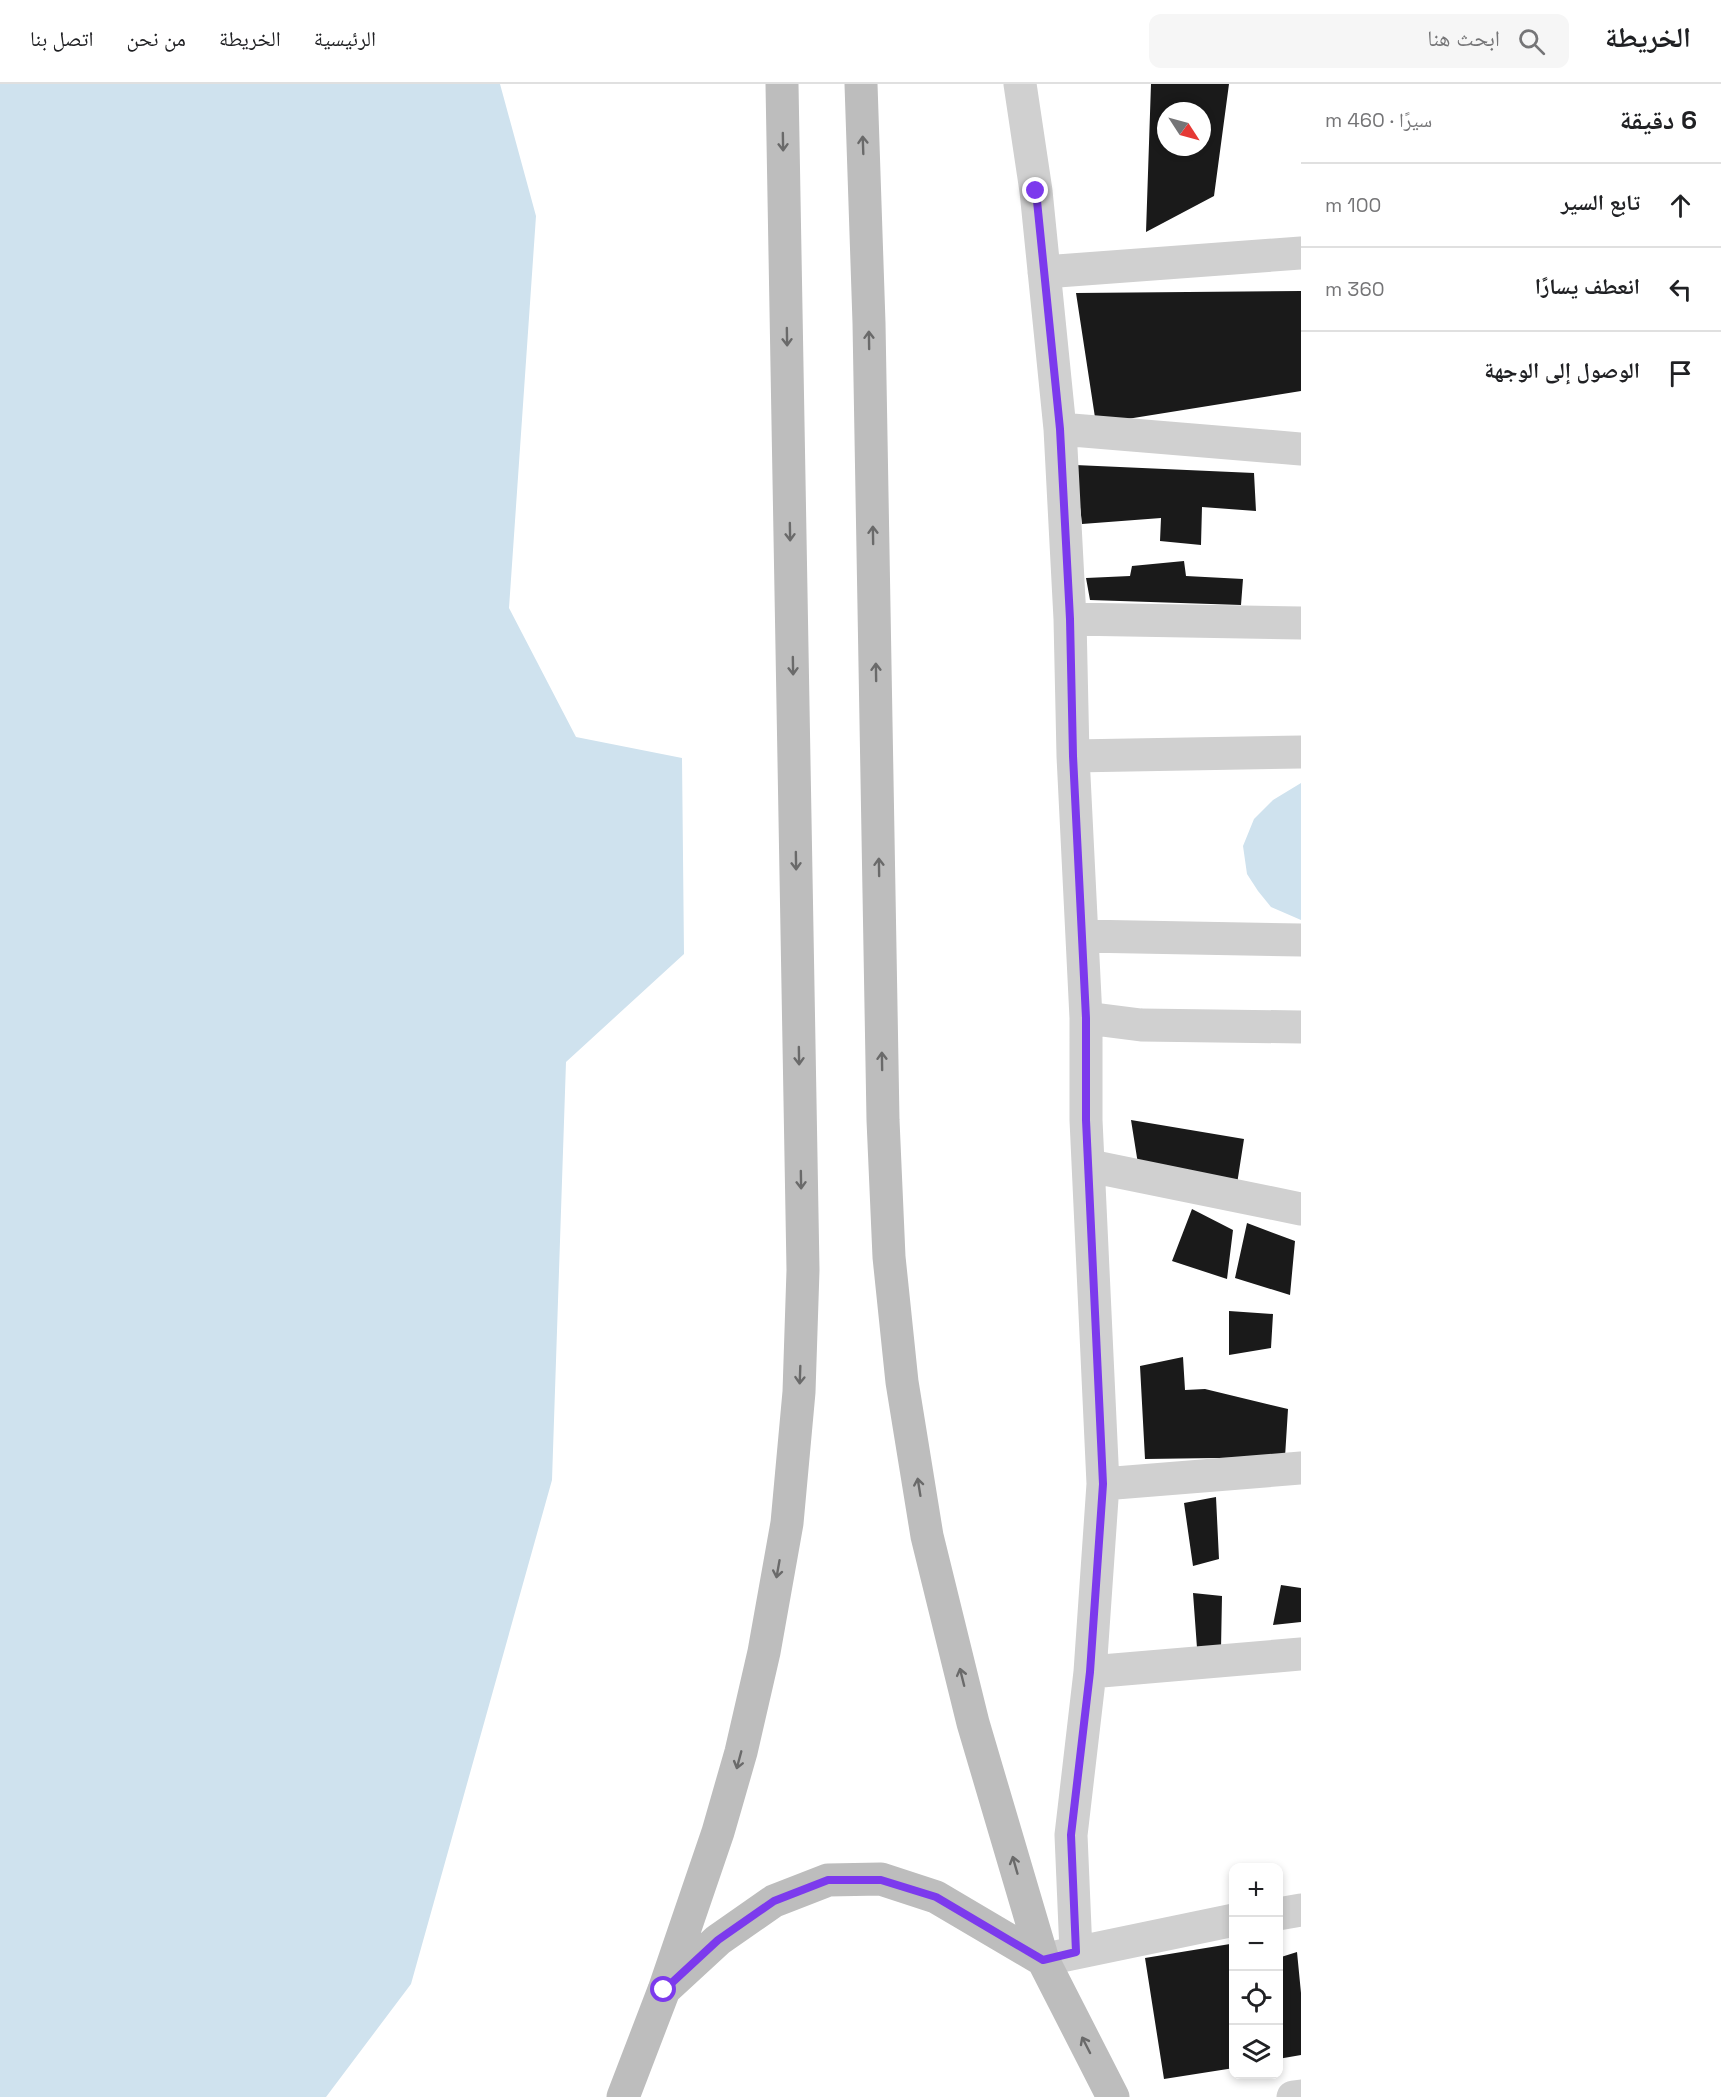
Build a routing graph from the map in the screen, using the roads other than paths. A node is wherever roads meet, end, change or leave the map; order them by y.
1 (782, 84) edge
2 (861, 84) edge
3 (1020, 84) edge
4 (1301, 253) edge
5 (1044, 272) junction
6 (1060, 429) junction
7 (1301, 449) edge
8 (1070, 619) junction
9 (1301, 623) edge
10 (1301, 752) edge
11 (1073, 756) junction
12 (1082, 936) junction
13 (1301, 940) edge
14 (1086, 1018) junction
15 (1301, 1027) edge
16 (1090, 1166) junction
17 (1301, 1209) edge
18 (1301, 1468) edge
19 (1103, 1484) junction
20 (1301, 1654) edge
21 (1090, 1672) junction
22 (1301, 1910) edge
23 (1283, 1913) edge
24 (1229, 1921) edge
25 (1076, 1952) junction
26 (1043, 1960) junction
27 (664, 1990) junction
28 (1301, 2096) edge
29 (623, 2097) edge
30 (1113, 2097) edge
31 (1293, 2097) edge

1 -> 27 main road
26 -> 2 main road
3 - 5 street
4 - 5 street
5 - 6 street
6 - 7 street
6 - 8 street
8 - 9 street
8 - 11 street
10 - 11 street
11 - 12 street
12 - 13 street
12 - 14 street
14 - 15 street
14 - 16 street
16 - 17 street
16 - 19 street
18 - 19 street
19 - 21 street
20 - 21 street
21 - 25 street
22 - 23 street
24 - 25 street
25 - 26 street
26 - 27 main road
30 -> 26 main road
27 - 29 main road
28 - 31 street

